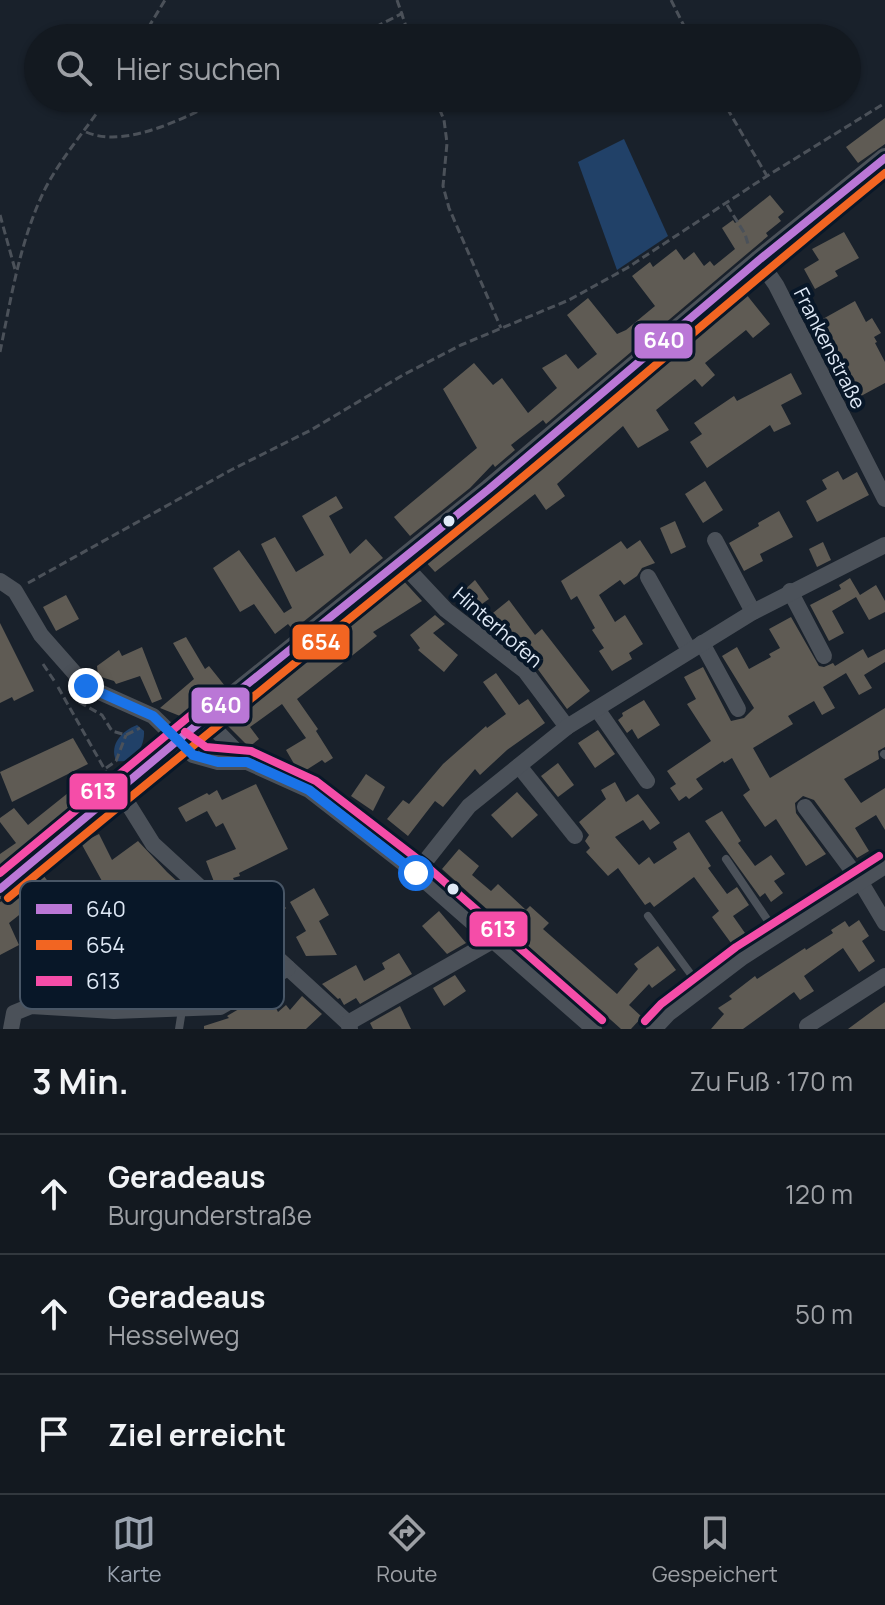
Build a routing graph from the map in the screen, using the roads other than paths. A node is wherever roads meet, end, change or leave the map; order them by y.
1 (885, 158) edge
2 (759, 260) junction
3 (885, 499) edge
4 (715, 540) dead end
5 (885, 545) edge
6 (400, 561) junction
7 (648, 577) dead end
8 (0, 581) edge
9 (790, 591) junction
10 (753, 612) junction
11 (696, 646) junction
12 (824, 656) dead end
13 (597, 709) junction
14 (738, 709) dead end
15 (205, 719) junction
16 (567, 727) junction
17 (177, 741) junction
18 (247, 762) junction
19 (519, 766) junction
20 (647, 781) dead end
21 (117, 791) junction
22 (805, 807) dead end
23 (575, 836) dead end
24 (726, 859) dead end
25 (885, 866) edge
26 (416, 873) junction
27 (193, 881) edge
28 (860, 881) junction
29 (0, 889) edge
30 (648, 916) dead end
31 (885, 923) edge
32 (777, 934) junction
33 (494, 940) junction
34 (284, 964) edge
35 (288, 968) junction
36 (284, 970) edge
37 (885, 976) edge
38 (702, 989) junction
39 (21, 1009) edge
40 (79, 1009) edge
41 (195, 1009) edge
42 (182, 1010) junction
43 (349, 1026) edge
44 (807, 1026) dead end
45 (11, 1029) edge
46 (179, 1029) edge
47 (594, 1029) edge
48 (654, 1029) edge

1 - 2 street
2 - 3 street, Frankenstraße
2 - 6 street
4 - 10 street
5 - 9 street
6 - 15 street
6 - 16 street, Hinterhofen
7 - 11 street
8 - 17 street
9 - 10 street
9 - 12 street
10 - 11 street
11 - 13 street
11 - 14 street
13 - 16 street
13 - 20 street
15 - 17 street
15 - 18 street
16 - 19 street
17 - 18 street
17 - 21 street
18 - 26 street
19 - 23 street
19 - 26 street
21 - 27 street
21 - 29 street
22 - 28 street
24 - 32 lane
25 - 28 street
26 - 33 street
28 - 31 street
28 - 32 street
30 - 38 lane
32 - 38 street
33 - 43 street
33 - 47 street
34 - 35 street
35 - 36 street
35 - 43 street
37 - 44 street
38 - 48 street
39 - 45 street
40 - 42 street
41 - 42 street
42 - 46 lane

